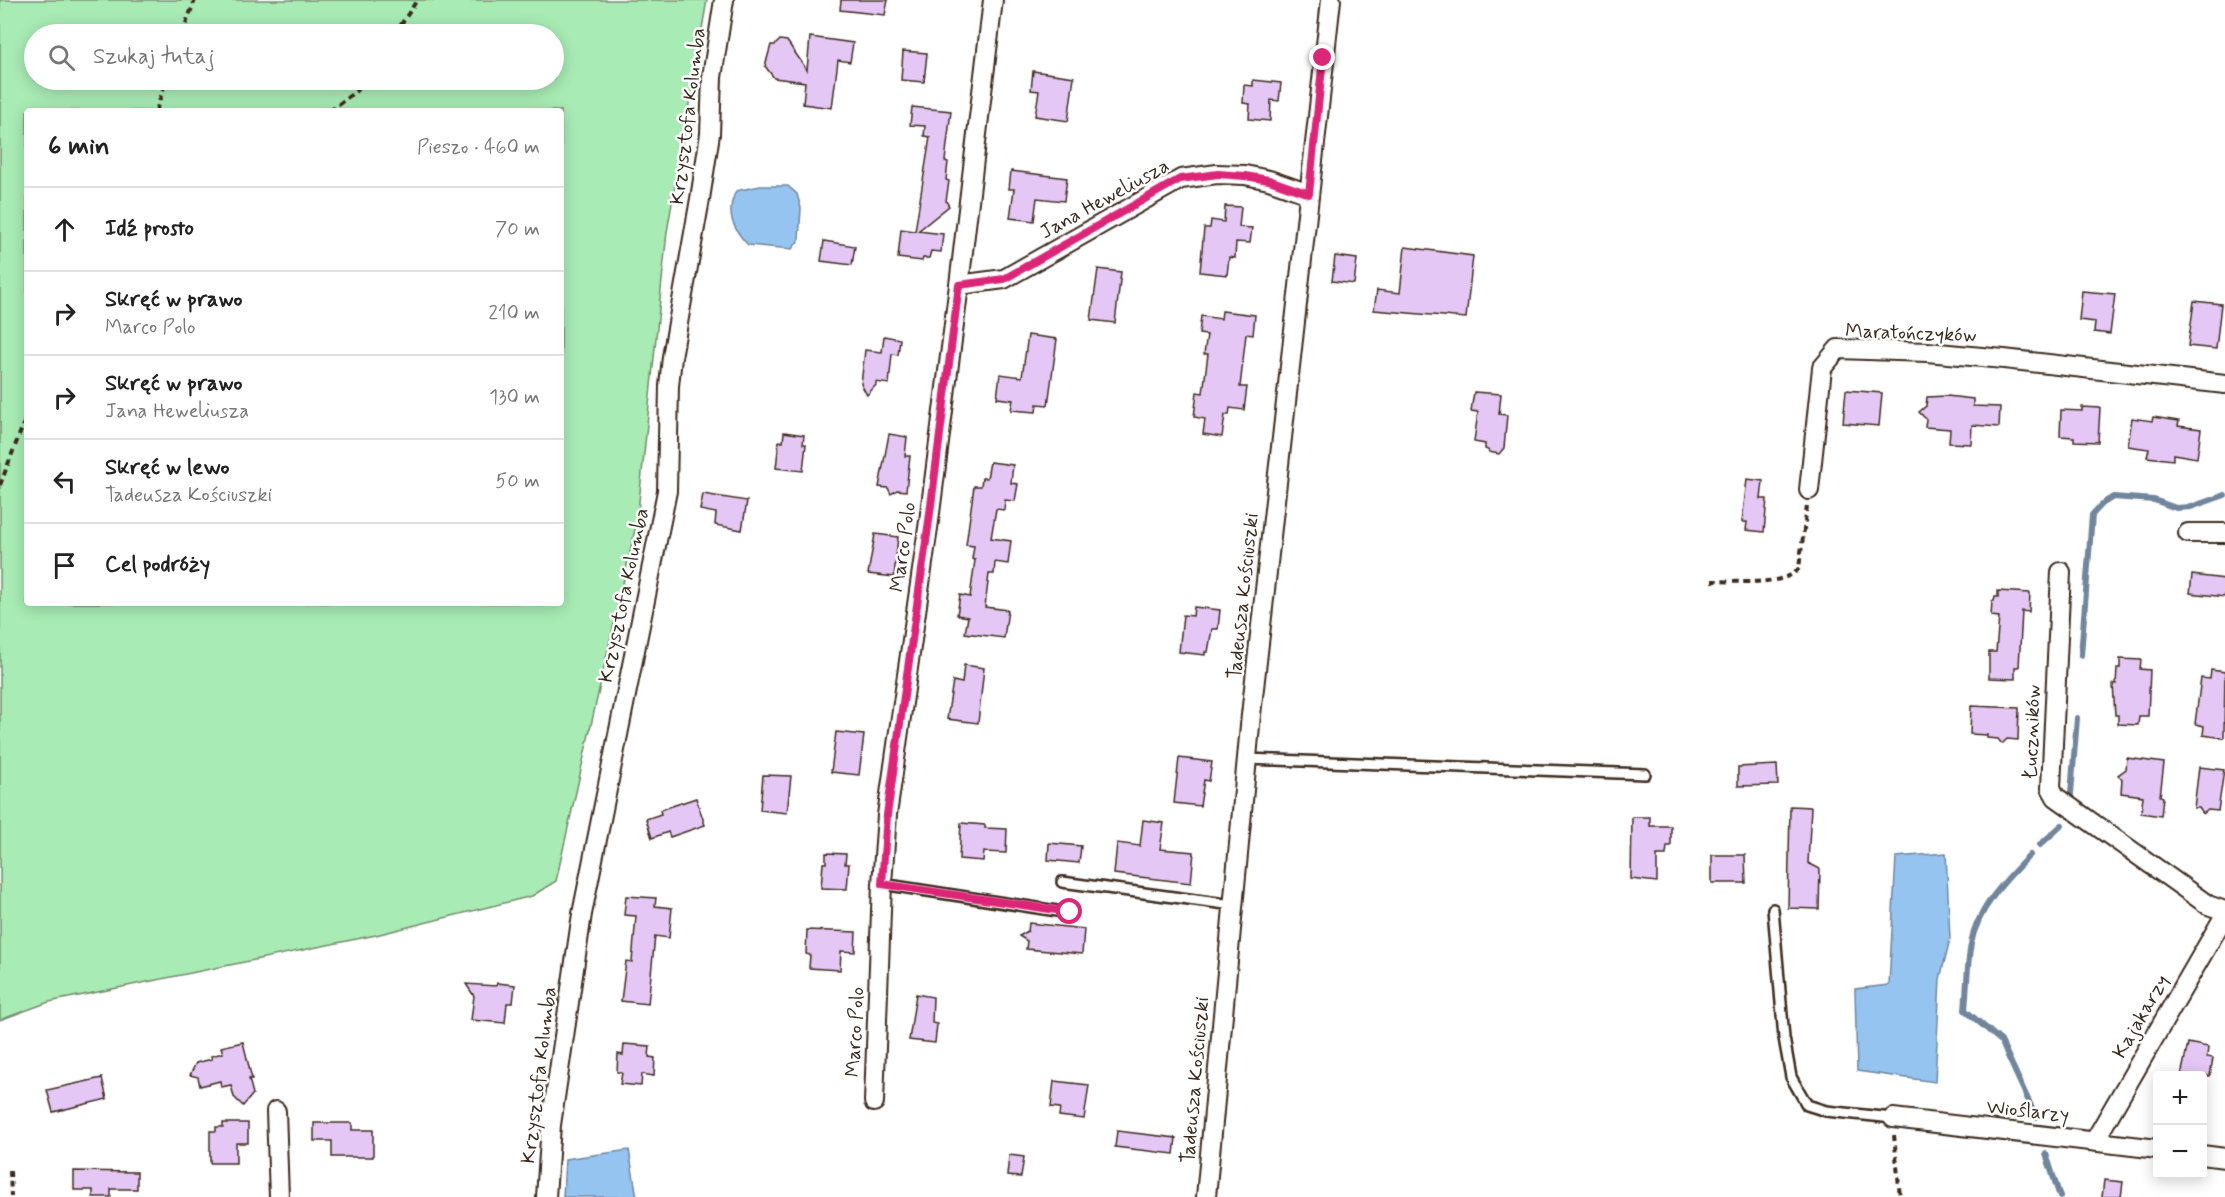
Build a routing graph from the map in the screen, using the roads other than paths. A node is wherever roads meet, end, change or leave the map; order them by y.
1 (724, 0) edge
2 (993, 0) edge
3 (1331, 0) edge
4 (1309, 194) junction
5 (959, 285) junction
6 (2225, 384) edge
7 (1809, 490) road end
8 (2188, 533) dead end
9 (2225, 533) edge
10 (2061, 572) dead end
11 (1247, 759) junction
12 (1645, 774) dead end
13 (1062, 882) dead end
14 (882, 884) junction
15 (1233, 904) junction
16 (1773, 909) dead end
17 (1070, 912) dead end
18 (2225, 913) edge
19 (874, 1102) dead end
20 (276, 1111) dead end
21 (1893, 1118) joint
22 (2095, 1140) junction
23 (2153, 1148) edge
24 (2207, 1156) edge
25 (2225, 1158) edge
26 (279, 1197) edge
27 (546, 1197) edge
28 (1206, 1197) edge

1 - 27 street, Krzysztofa Kolumba
2 - 5 street, Marco Polo
3 - 4 street, Tadeusza Kościuszki
4 - 5 street, Jana Heweliusza
4 - 11 street, Tadeusza Kościuszki
5 - 14 street, Marco Polo
6 - 7 street, Maratończyków
8 - 9 street
10 - 18 street, Łuczników
11 - 12 lane
11 - 15 street, Tadeusza Kościuszki
13 - 15 lane
14 - 17 lane
14 - 19 street, Marco Polo
15 - 28 street, Tadeusza Kościuszki
16 - 21 lane
18 - 22 street, Kajakarzy
20 - 26 street
21 - 22 street, Wioślarzy
22 - 23 street, Wioślarzy
24 - 25 street

